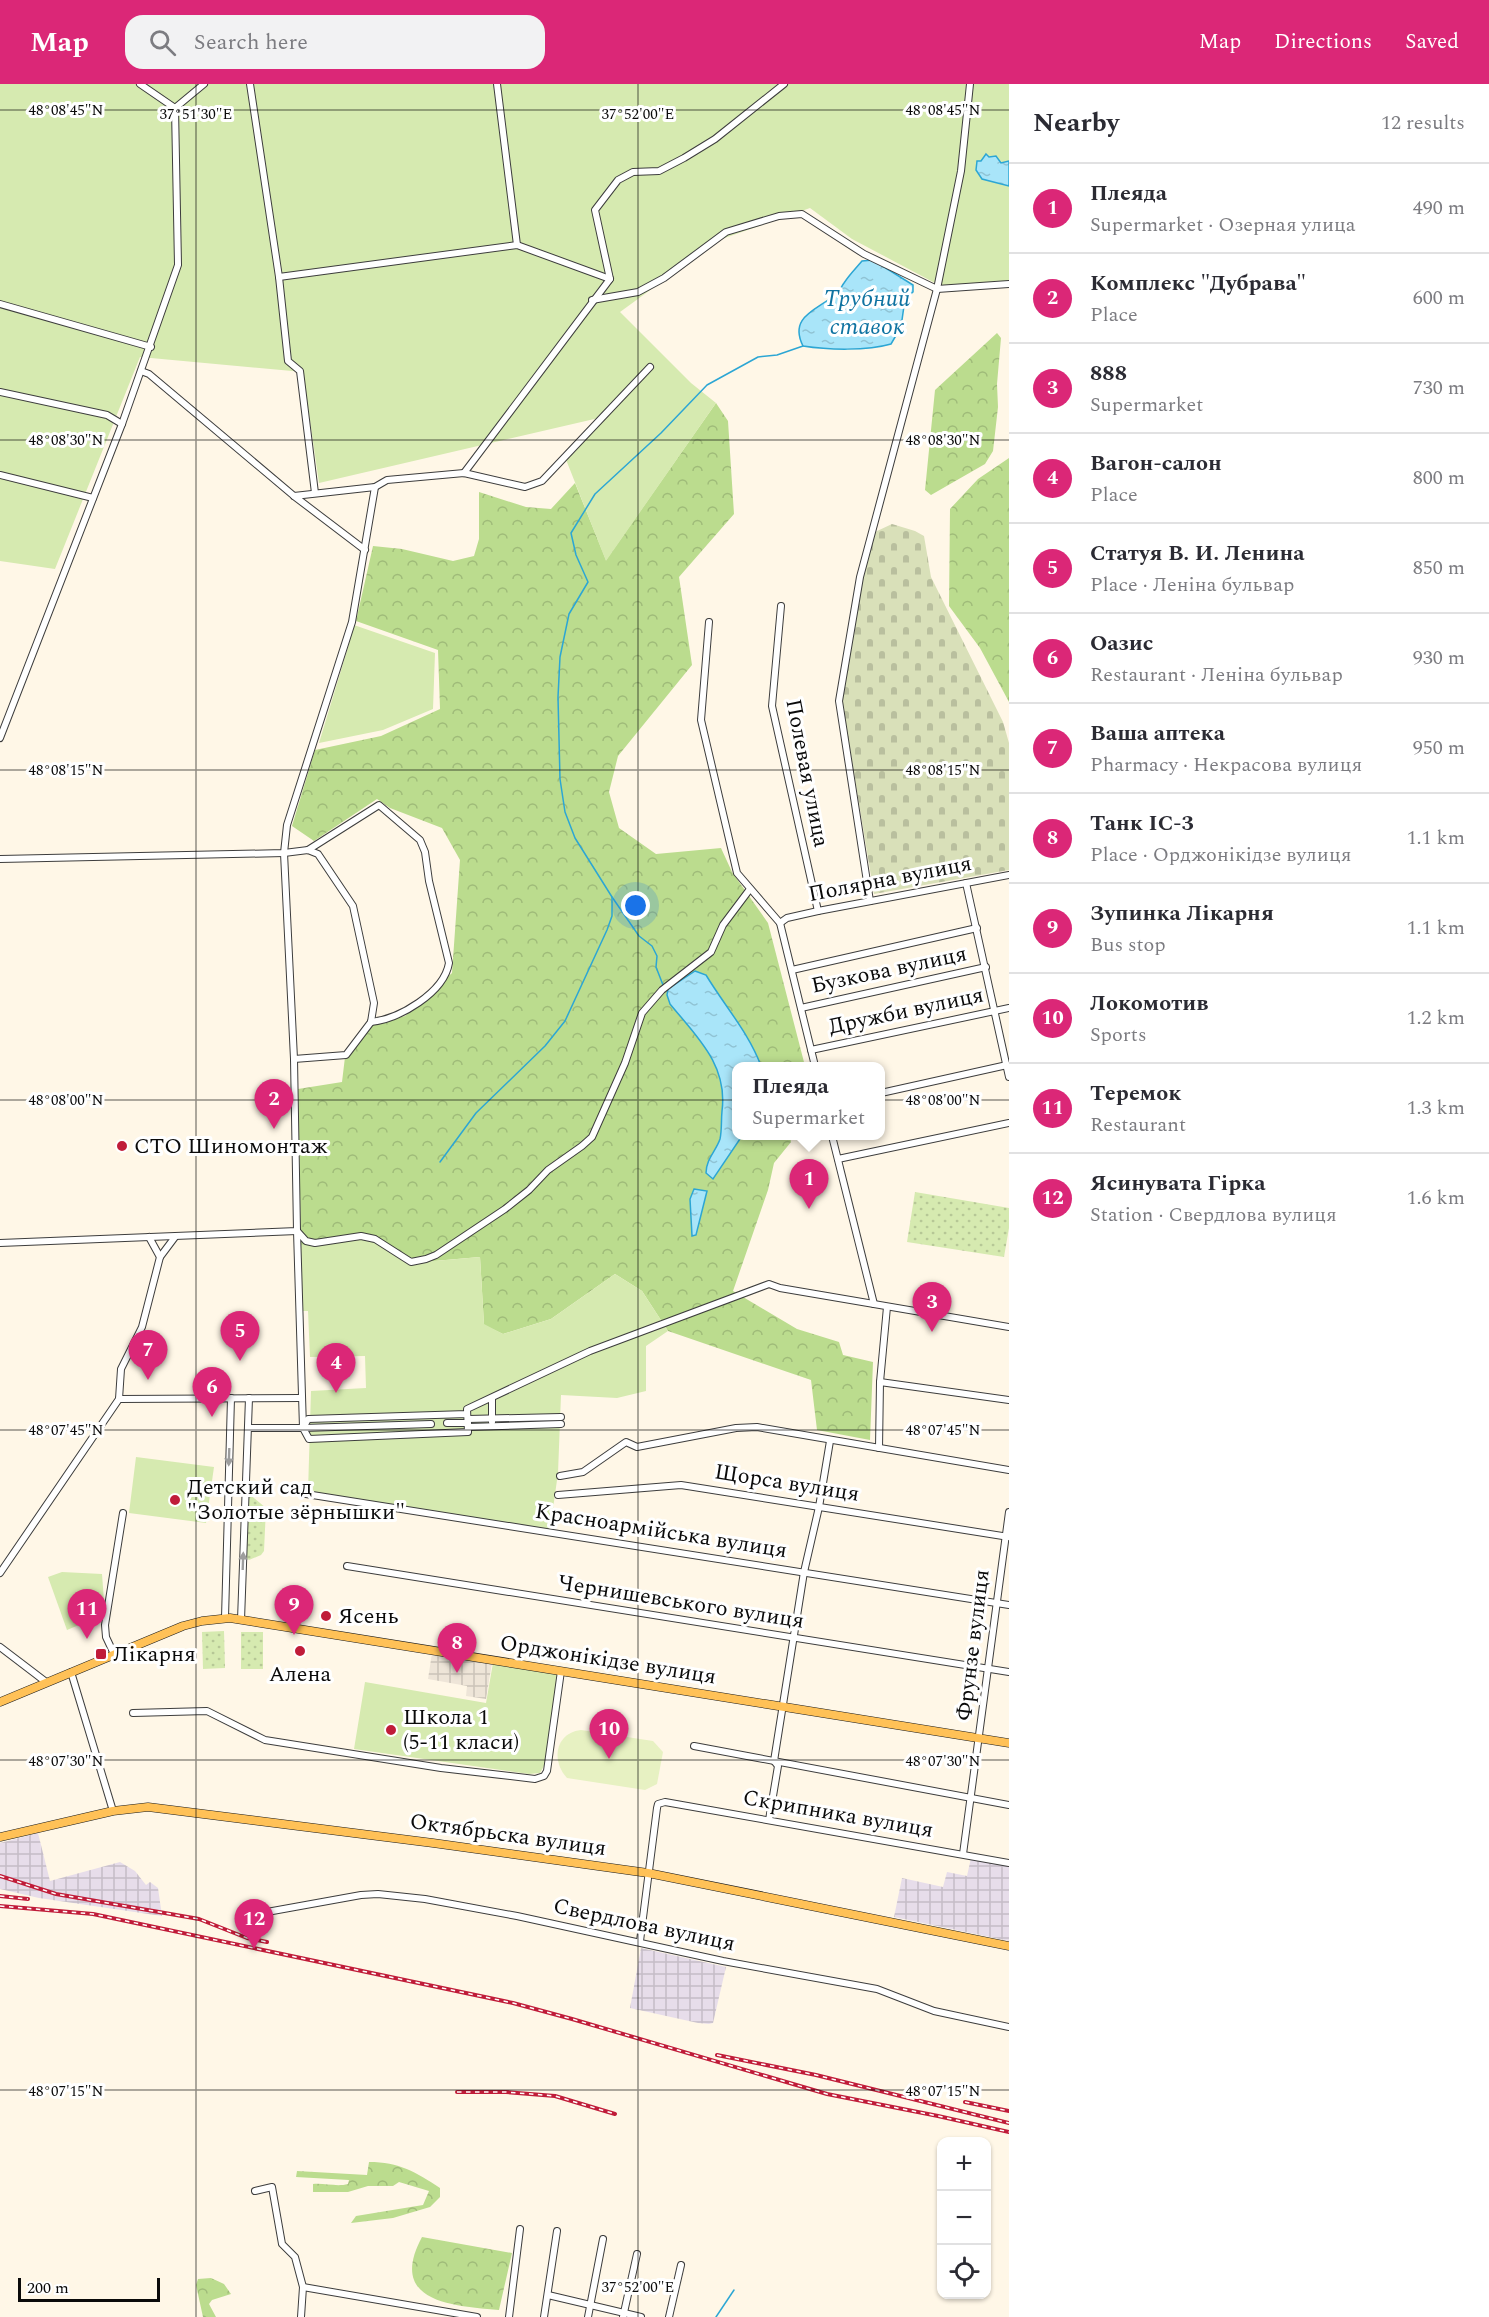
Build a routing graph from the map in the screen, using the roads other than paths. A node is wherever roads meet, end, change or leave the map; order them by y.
1 (140, 84) edge
2 (204, 84) edge
3 (250, 84) edge
4 (497, 84) edge
5 (784, 84) edge
6 (970, 84) edge
7 (174, 108) junction
8 (517, 245) junction
9 (279, 277) junction
10 (610, 279) junction
11 (1009, 284) edge
12 (937, 289) junction
13 (592, 301) junction
14 (0, 304) edge
15 (151, 347) junction
16 (650, 367) dead end
17 (141, 371) junction
18 (0, 392) edge
19 (122, 424) junction
20 (464, 473) junction
21 (0, 476) edge
22 (375, 487) junction
23 (315, 493) junction
24 (294, 495) junction
25 (93, 498) junction
26 (365, 550) junction
27 (782, 606) dead end
28 (710, 622) dead end
29 (0, 738) edge
30 (308, 850) junction
31 (284, 853) junction
32 (0, 859) edge
33 (1009, 875) edge
34 (966, 883) junction
35 (750, 889) junction
36 (870, 901) junction
37 (818, 911) junction
38 (780, 923) junction
39 (977, 928) junction
40 (986, 967) junction
41 (792, 969) junction
42 (801, 1008) junction
43 (1009, 1008) edge
44 (995, 1011) junction
45 (371, 1022) junction
46 (811, 1050) junction
47 (294, 1059) junction
48 (814, 1062) edge
49 (1006, 1065) junction
50 (1009, 1077) edge
51 (885, 1092) edge
52 (1009, 1123) edge
53 (833, 1140) edge
54 (838, 1159) junction
55 (297, 1231) junction
56 (149, 1237) junction
57 (175, 1237) junction
58 (0, 1243) edge
59 (160, 1257) junction
60 (874, 1304) junction
61 (887, 1306) junction
62 (1009, 1327) edge
63 (880, 1382) junction
64 (231, 1398) junction
65 (249, 1398) junction
66 (301, 1398) junction
67 (492, 1398) junction
68 (119, 1399) junction
69 (1009, 1400) edge
70 (468, 1420) junction
71 (561, 1420) dead end
72 (492, 1422) junction
73 (447, 1423) dead end
74 (431, 1424) dead end
75 (248, 1428) junction
76 (303, 1428) junction
77 (830, 1441) junction
78 (879, 1448) junction
79 (1009, 1470) edge
80 (560, 1476) dead end
81 (306, 1494) dead end
82 (558, 1495) dead end
83 (819, 1507) junction
84 (1009, 1512) edge
85 (123, 1513) dead end
86 (1007, 1536) edge
87 (347, 1566) dead end
88 (804, 1572) junction
89 (0, 1573) edge
90 (996, 1603) junction
91 (1009, 1605) edge
92 (225, 1618) junction
93 (241, 1620) junction
94 (794, 1638) junction
95 (0, 1647) edge
96 (114, 1654) junction
97 (989, 1669) junction
98 (561, 1671) junction
99 (71, 1672) junction
100 (1009, 1672) edge
101 (46, 1682) junction
102 (0, 1702) edge
103 (783, 1707) junction
104 (133, 1713) dead end
105 (979, 1738) junction
106 (1009, 1743) edge
107 (694, 1746) dead end
108 (774, 1761) junction
109 (972, 1798) junction
110 (1009, 1805) edge
111 (113, 1811) junction
112 (769, 1820) junction
113 (0, 1837) edge
114 (963, 1854) junction
115 (1009, 1863) edge
116 (648, 1873) junction
117 (267, 1912) dead end
118 (640, 1941) junction
119 (1009, 1946) edge
120 (1009, 2026) edge
121 (255, 2191) dead end
122 (520, 2229) dead end
123 (557, 2231) dead end
124 (603, 2239) dead end
125 (637, 2254) dead end
126 (681, 2265) dead end
127 (303, 2287) junction
128 (548, 2295) junction
129 (591, 2304) junction
130 (624, 2315) edge
131 (302, 2317) edge
132 (477, 2317) edge
133 (509, 2317) edge
134 (544, 2317) edge
135 (588, 2317) edge
136 (641, 2317) edge
137 (669, 2317) edge

1 - 7 street
2 - 7 street
3 - 9 street
4 - 8 street
5 - 10 street
6 - 12 street
7 - 15 street
8 - 9 street
8 - 10 street
9 - 23 street
10 - 13 street
11 - 12 street
12 - 13 street
12 - 36 street
13 - 20 street
14 - 15 street
15 - 17 street
16 - 20 street
17 - 19 street
17 - 24 street
18 - 19 street
19 - 25 street
20 - 22 street
21 - 25 street
22 - 23 street
22 - 26 street
23 - 24 street
24 - 26 street
25 - 29 street
26 - 31 street
27 - 37 street, Полевая улица
28 - 35 street
30 - 31 street
30 - 45 street
30 - 45 street
31 - 32 street
31 - 47 street
33 - 34 street, Полярна вулиця
34 - 36 street, Полярна вулиця
34 - 39 street
35 - 38 street
35 - 55 street
36 - 37 street, Полярна вулиця
37 - 38 street, Полярна вулиця
38 - 41 street
39 - 40 street
39 - 41 street
40 - 42 street, Бузкова вулиця
40 - 44 street
41 - 42 street
42 - 46 street
43 - 44 street, Дружби вулиця
44 - 46 street, Дружби вулиця
44 - 49 street
45 - 47 street
46 - 48 street
47 - 55 street
49 - 50 street
49 - 51 street
52 - 54 street
53 - 54 street
54 - 60 street
55 - 57 street
55 - 66 street
56 - 57 street
56 - 58 street
56 - 59 street
57 - 59 street
59 - 68 street
60 - 61 street
60 - 67 street
61 - 62 street
61 - 63 street
63 - 69 street
63 - 78 street
64 - 65 street
64 - 68 street
64 -> 92 street
65 - 66 street
65 - 75 street
66 - 76 street
67 - 70 street
67 - 72 street
68 - 89 street
70 - 72 street
70 - 73 street
70 - 76 street
70 - 76 street
71 - 72 street
74 - 76 street
75 - 76 street
93 -> 75 street
77 - 78 street
77 - 80 street
77 - 83 street
78 - 79 street
81 - 88 street, Красноармійська вулиця
82 - 83 street, Щорса вулиця
83 - 86 street, Щорса вулиця
83 - 88 street
84 - 86 street, Фрунзе вулиця
85 - 96 street
86 - 90 street, Фрунзе вулиця
87 - 94 street, Чернишевського вулиця
88 - 90 street, Красноармійська вулиця
88 - 94 street
90 - 91 street, Красноармійська вулиця
90 - 97 street, Фрунзе вулиця
92 - 93 main road, Орджонікідзе вулиця
92 - 96 main road, Орджонікідзе вулиця
93 - 98 main road, Орджонікідзе вулиця
94 - 97 street, Чернишевського вулиця
94 - 103 street
95 - 101 street
96 - 99 main road, Орджонікідзе вулиця
97 - 100 street, Чернишевського вулиця
97 - 105 street, Фрунзе вулиця
98 - 103 main road, Орджонікідзе вулиця
98 - 104 street
99 - 101 main road, Орджонікідзе вулиця
99 - 111 street
101 - 102 main road, Орджонікідзе вулиця
103 - 105 main road, Орджонікідзе вулиця
103 - 108 street
105 - 106 main road, Орджонікідзе вулиця
105 - 109 street, Фрунзе вулиця
107 - 108 street
108 - 109 street
108 - 112 street
109 - 110 street
109 - 114 street, Фрунзе вулиця
111 - 113 main road, Октябрьска вулиця
111 - 116 main road, Октябрьска вулиця
112 - 114 street, Скрипника вулиця
112 - 116 street, Скрипника вулиця
114 - 115 street, Скрипника вулиця
116 - 118 street
116 - 119 main road, Октябрьска вулиця
117 - 118 street, Свердлова вулиця
118 - 120 street, Свердлова вулиця
121 - 127 street
122 - 133 street
123 - 128 street
124 - 129 street
125 - 130 street
126 - 137 street
127 - 131 street
127 - 132 street
128 - 129 street
128 - 134 street
129 - 130 street
129 - 135 street
130 - 136 street

